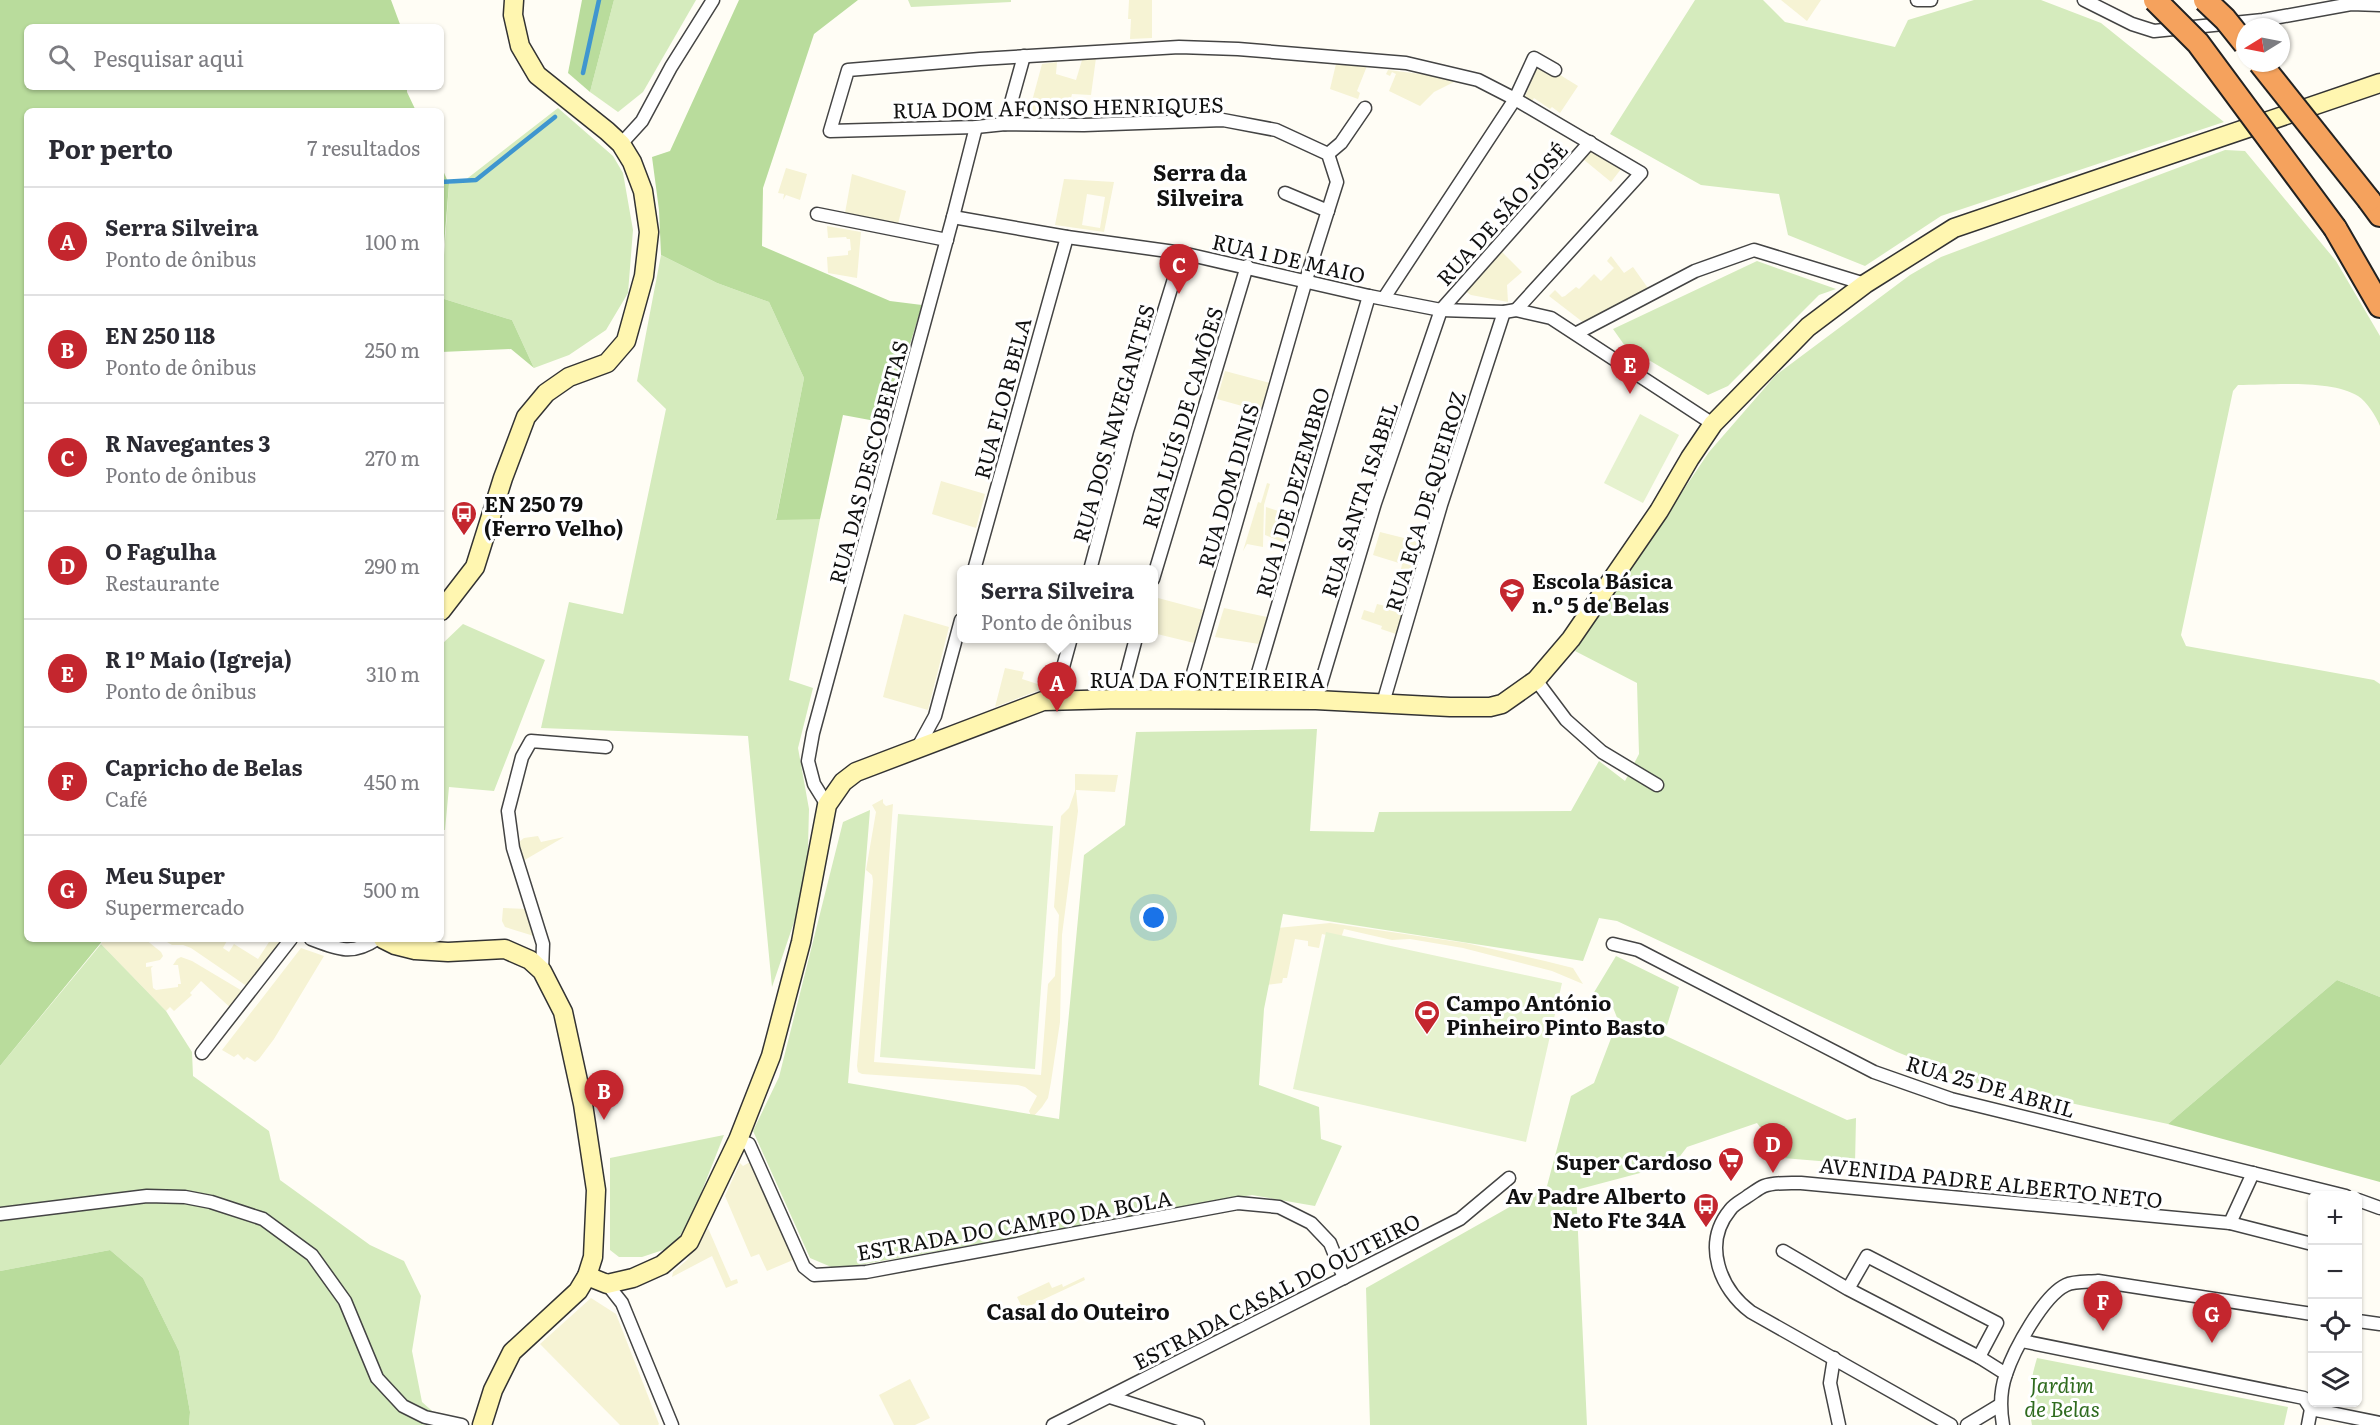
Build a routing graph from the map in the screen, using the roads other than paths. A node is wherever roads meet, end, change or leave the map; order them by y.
1 (514, 0) edge
2 (713, 0) edge
3 (1917, 0) edge
4 (1931, 0) edge
5 (2084, 0) edge
6 (2155, 0) edge
7 (2205, 0) edge
8 (2380, 5) edge
9 (2236, 33) edge
10 (1024, 56) junction
11 (1555, 70) dead end
12 (2267, 72) edge
13 (2380, 83) edge
14 (1515, 99) junction
15 (1365, 108) dead end
16 (1005, 124) junction
17 (976, 127) junction
18 (1590, 142) junction
19 (621, 144) junction
20 (1328, 154) junction
21 (1285, 193) dead end
22 (2375, 208) edge
23 (1328, 212) junction
24 (818, 214) dead end
25 (953, 217) junction
26 (1066, 237) junction
27 (947, 240) junction
28 (1182, 253) junction
29 (1247, 266) junction
30 (1306, 280) junction
31 (1865, 284) junction
32 (1369, 296) junction
33 (1384, 298) junction
34 (2380, 306) edge
35 (1441, 310) junction
36 (1510, 311) junction
37 (1577, 333) junction
38 (1713, 424) junction
39 (975, 565) edge
40 (1091, 565) edge
41 (1157, 565) edge
42 (444, 607) edge
43 (957, 635) edge
44 (1070, 643) edge
45 (1135, 643) edge
46 (1536, 680) junction
47 (1120, 699) junction
48 (1250, 699) junction
49 (1054, 700) junction
50 (1316, 700) junction
51 (1185, 701) junction
52 (1383, 703) junction
53 (606, 747) dead end
54 (918, 747) junction
55 (1657, 785) dead end
56 (827, 805) junction
57 (289, 942) edge
58 (318, 942) edge
59 (373, 942) edge
60 (389, 942) edge
61 (1613, 944) dead end
62 (542, 971) junction
63 (202, 1053) dead end
64 (738, 1140) junction
65 (2253, 1173) junction
66 (1509, 1178) dead end
67 (2326, 1191) edge
68 (2362, 1201) edge
69 (2380, 1208) edge
70 (0, 1214) edge
71 (2230, 1223) junction
72 (2308, 1243) edge
73 (1783, 1251) dead end
74 (587, 1276) junction
75 (1344, 1278) junction
76 (607, 1284) junction
77 (1848, 1289) junction
78 (2308, 1313) edge
79 (2362, 1322) edge
80 (2380, 1324) edge
81 (2022, 1341) junction
82 (1834, 1358) junction
83 (1979, 1358) junction
84 (2006, 1374) junction
85 (1110, 1397) junction
86 (2000, 1404) junction
87 (2311, 1409) junction
88 (2380, 1422) edge
89 (462, 1425) edge
90 (482, 1425) edge
91 (672, 1425) edge
92 (1053, 1425) edge
93 (1198, 1425) edge
94 (1839, 1425) edge
95 (1951, 1425) edge
96 (1967, 1425) edge
97 (2003, 1425) edge
98 (2308, 1425) edge

1 - 19 street
2 - 19 street
3 - 4 street
5 - 8 street
6 - 34 highway, bridge
7 - 9 highway, bridge
10 - 14 street
10 - 16 street
10 - 17 street, RUA DOM AFONSO HENRIQUES
11 - 14 street
12 - 22 highway, bridge
13 - 31 street, RUA DA FONTEIREIRA
14 - 18 street
14 - 33 street
15 - 20 street
16 - 17 street, RUA DOM AFONSO HENRIQUES
16 - 20 street, RUA DOM AFONSO HENRIQUES
17 - 25 street, RUA DAS DESCOBERTAS
18 - 35 street, RUA DE SÃO JOSÉ
18 - 36 street
19 - 42 street
20 - 23 street
21 - 23 street
23 - 30 street
24 - 27 street
25 - 26 street, RUA 1 DE MAIO
25 - 27 street, RUA DAS DESCOBERTAS
26 - 28 street, RUA 1 DE MAIO
26 - 39 street, RUA FLOR BELA
27 - 56 street, RUA DAS DESCOBERTAS
28 - 29 street, RUA 1 DE MAIO
28 - 40 street, RUA DOS NAVEGANTES
29 - 30 street, RUA 1 DE MAIO
29 - 41 street, RUA LUÍS DE CAMÕES
30 - 32 street, RUA 1 DE MAIO
30 - 51 street, RUA DOM DINIS
31 - 37 street
31 - 38 street, RUA DA FONTEIREIRA
32 - 33 street, RUA 1 DE MAIO
32 - 48 street, RUA 1 DE DEZEMBRO
33 - 35 street, RUA 1 DE MAIO
35 - 36 street, RUA 1 DE MAIO
35 - 50 street, RUA SANTA ISABEL
36 - 37 street, RUA 1 DE MAIO
36 - 52 street, RUA EÇA DE QUEIROZ
37 - 38 street, RUA 1 DE MAIO
38 - 46 street, RUA DA FONTEIREIRA
43 - 54 street
44 - 49 street
45 - 47 street
46 - 52 street, RUA DA FONTEIREIRA
46 - 55 street
47 - 49 street, RUA DA FONTEIREIRA
47 - 51 street, RUA DA FONTEIREIRA
48 - 50 street, RUA DA FONTEIREIRA
48 - 51 street, RUA DA FONTEIREIRA
49 - 54 street, RUA DA FONTEIREIRA
50 - 52 street, RUA DA FONTEIREIRA
53 - 62 street
54 - 56 street, RUA DA FONTEIREIRA
56 - 64 street, RUA DA FONTEIREIRA
57 - 63 street
58 - 59 street
60 - 62 street
61 - 65 street, RUA 25 DE ABRIL
62 - 74 street
64 - 75 street, ESTRADA DO CAMPO DA BOLA
64 - 76 street, RUA DA FONTEIREIRA
65 - 67 street, RUA 25 DE ABRIL
65 - 71 street
66 - 75 street, ESTRADA CASAL DO OUTEIRO
68 - 69 street
70 - 89 street
71 - 72 street, AVENIDA PADRE ALBERTO NETO
71 - 82 street, AVENIDA PADRE ALBERTO NETO
73 - 77 street
74 - 76 street
74 - 90 street
75 - 85 street, ESTRADA CASAL DO OUTEIRO
76 - 91 street
77 - 83 street
77 - 83 street
78 - 81 street
79 - 80 street
81 - 84 street
81 - 87 street
82 - 94 street
82 - 95 street, AVENIDA PADRE ALBERTO NETO
83 - 84 street
84 - 86 street
85 - 92 street, ESTRADA CASAL DO OUTEIRO
85 - 93 street
86 - 96 street
86 - 97 street
87 - 88 street
87 - 98 street

